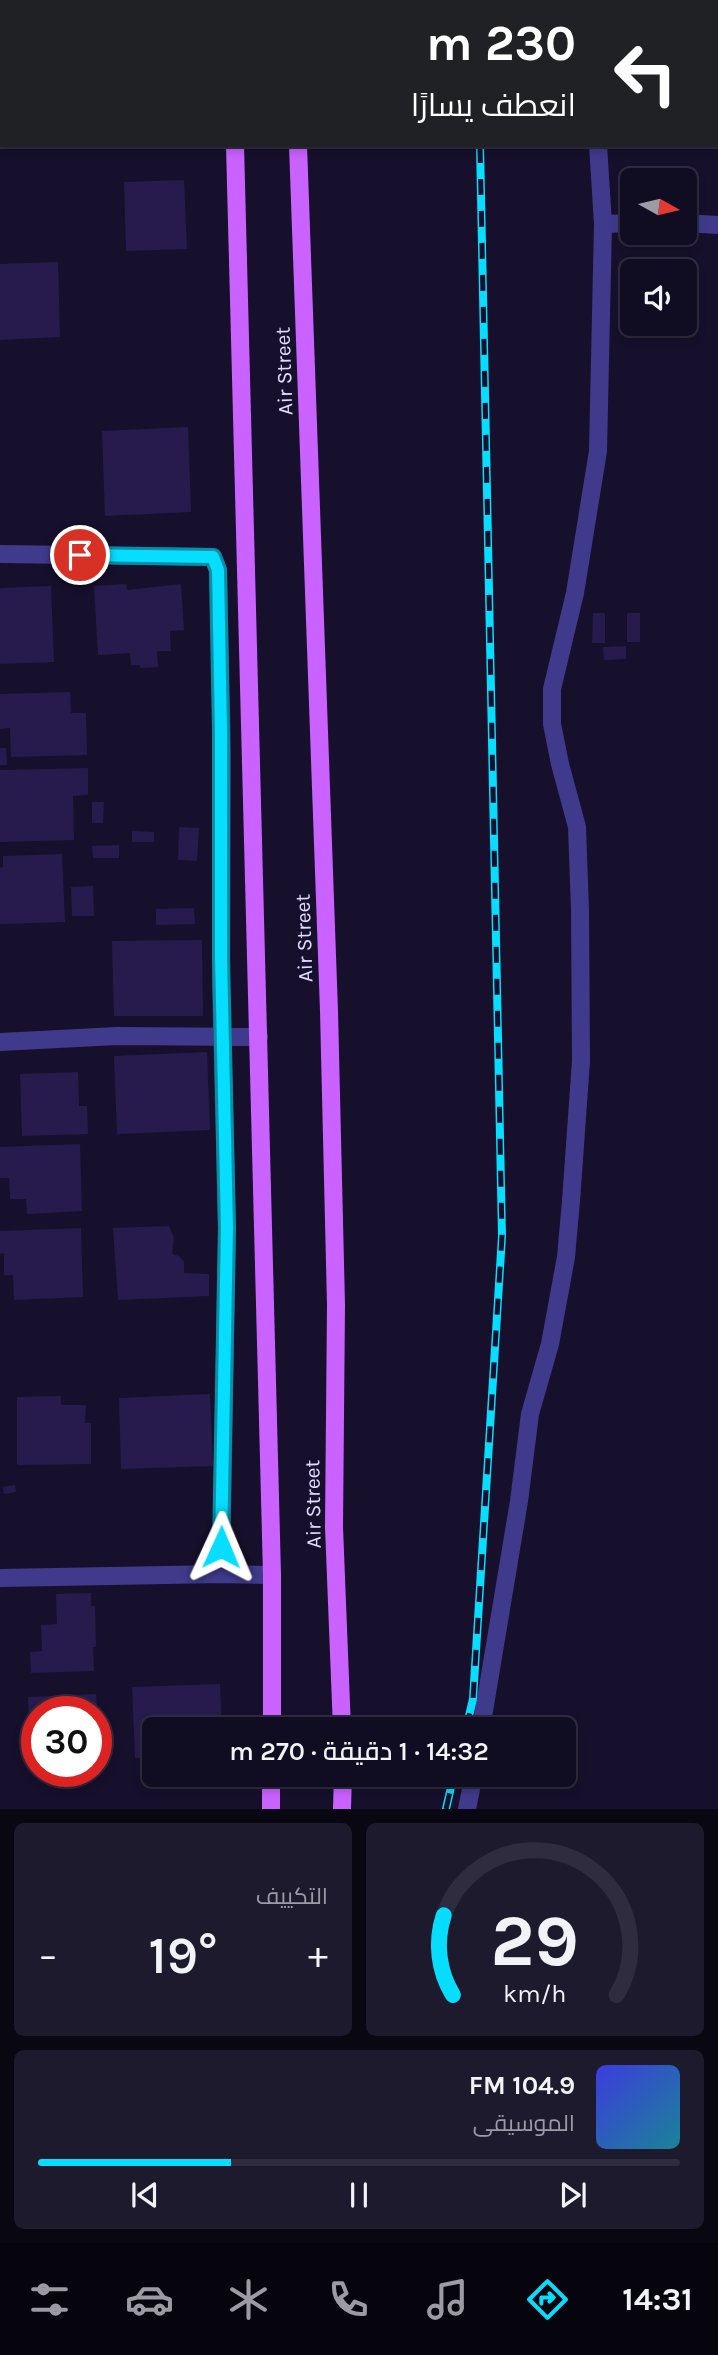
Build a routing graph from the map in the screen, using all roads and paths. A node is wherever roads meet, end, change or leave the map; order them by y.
1 (235, 147) edge
2 (298, 147) edge
3 (598, 147) edge
4 (620, 223) edge
5 (603, 224) junction
6 (697, 224) edge
7 (718, 225) edge
8 (0, 554) edge
9 (223, 1037) junction
10 (259, 1037) junction
11 (0, 1042) edge
12 (221, 1574) junction
13 (272, 1575) junction
14 (0, 1578) edge
15 (272, 1717) edge
16 (342, 1717) edge
17 (483, 1717) edge
18 (271, 1787) edge
19 (343, 1787) edge
20 (471, 1787) edge
21 (271, 1809) edge
22 (342, 1809) edge
23 (467, 1809) edge

1 - 10 main road, Air Street
2 - 16 main road, Air Street
3 - 5 street
4 - 5 street
5 - 17 street
6 - 7 street
8 - 9 street
9 - 10 street
9 - 11 street
9 - 12 street
10 - 13 main road, Air Street
12 - 13 street
12 - 14 street
13 - 15 main road, Air Street
18 - 21 main road
19 - 22 main road
20 - 23 street

